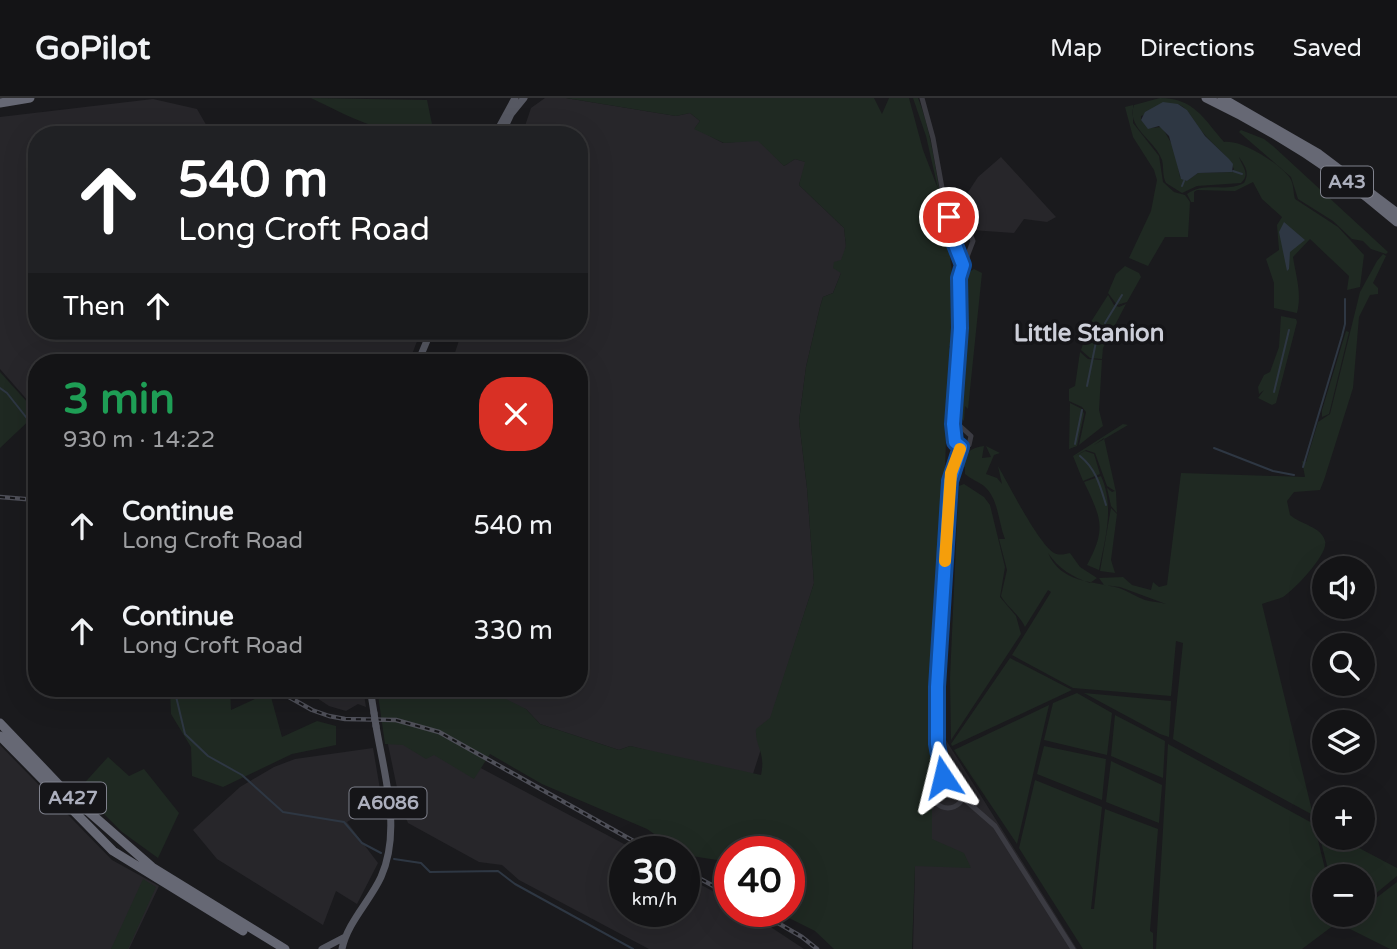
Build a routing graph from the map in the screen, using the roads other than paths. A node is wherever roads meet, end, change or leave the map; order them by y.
1 (30, 98) edge
2 (515, 98) edge
3 (524, 98) edge
4 (922, 98) edge
5 (1206, 98) edge
6 (1222, 98) edge
7 (0, 103) edge
8 (500, 126) edge
9 (505, 126) edge
10 (1397, 213) edge
11 (949, 217) junction
12 (1397, 222) edge
13 (962, 233) junction
14 (954, 243) junction
15 (959, 250) junction
16 (969, 250) junction
17 (963, 265) junction
18 (954, 415) junction
19 (963, 430) junction
20 (954, 437) junction
21 (961, 447) junction
22 (371, 697) edge
23 (0, 723) edge
24 (0, 736) edge
25 (943, 777) junction
26 (963, 798) junction
27 (154, 873) junction
28 (345, 937) junction
29 (274, 949) edge
30 (285, 949) edge
31 (322, 949) edge
32 (342, 949) edge
33 (1073, 949) edge

1 - 7 highway
2 - 8 main road
3 - 9 main road
4 - 11 street
5 - 12 highway, A43
6 - 10 highway, A43
11 - 13 street
11 - 14 street
13 - 14 street
13 - 16 street
14 - 15 street
15 - 16 street
15 - 17 street
16 - 17 street
17 - 18 street
18 - 19 street
18 - 20 street
19 - 20 street
19 - 21 street
20 - 21 street
21 - 25 street
22 - 28 main road, A6086, bridge
23 - 27 highway, A427
24 - 27 highway, A427
25 - 26 street
25 - 26 street
26 - 33 street
27 - 29 highway, A427
27 - 30 highway, A427
28 - 31 main road
28 - 32 main road, A6086

